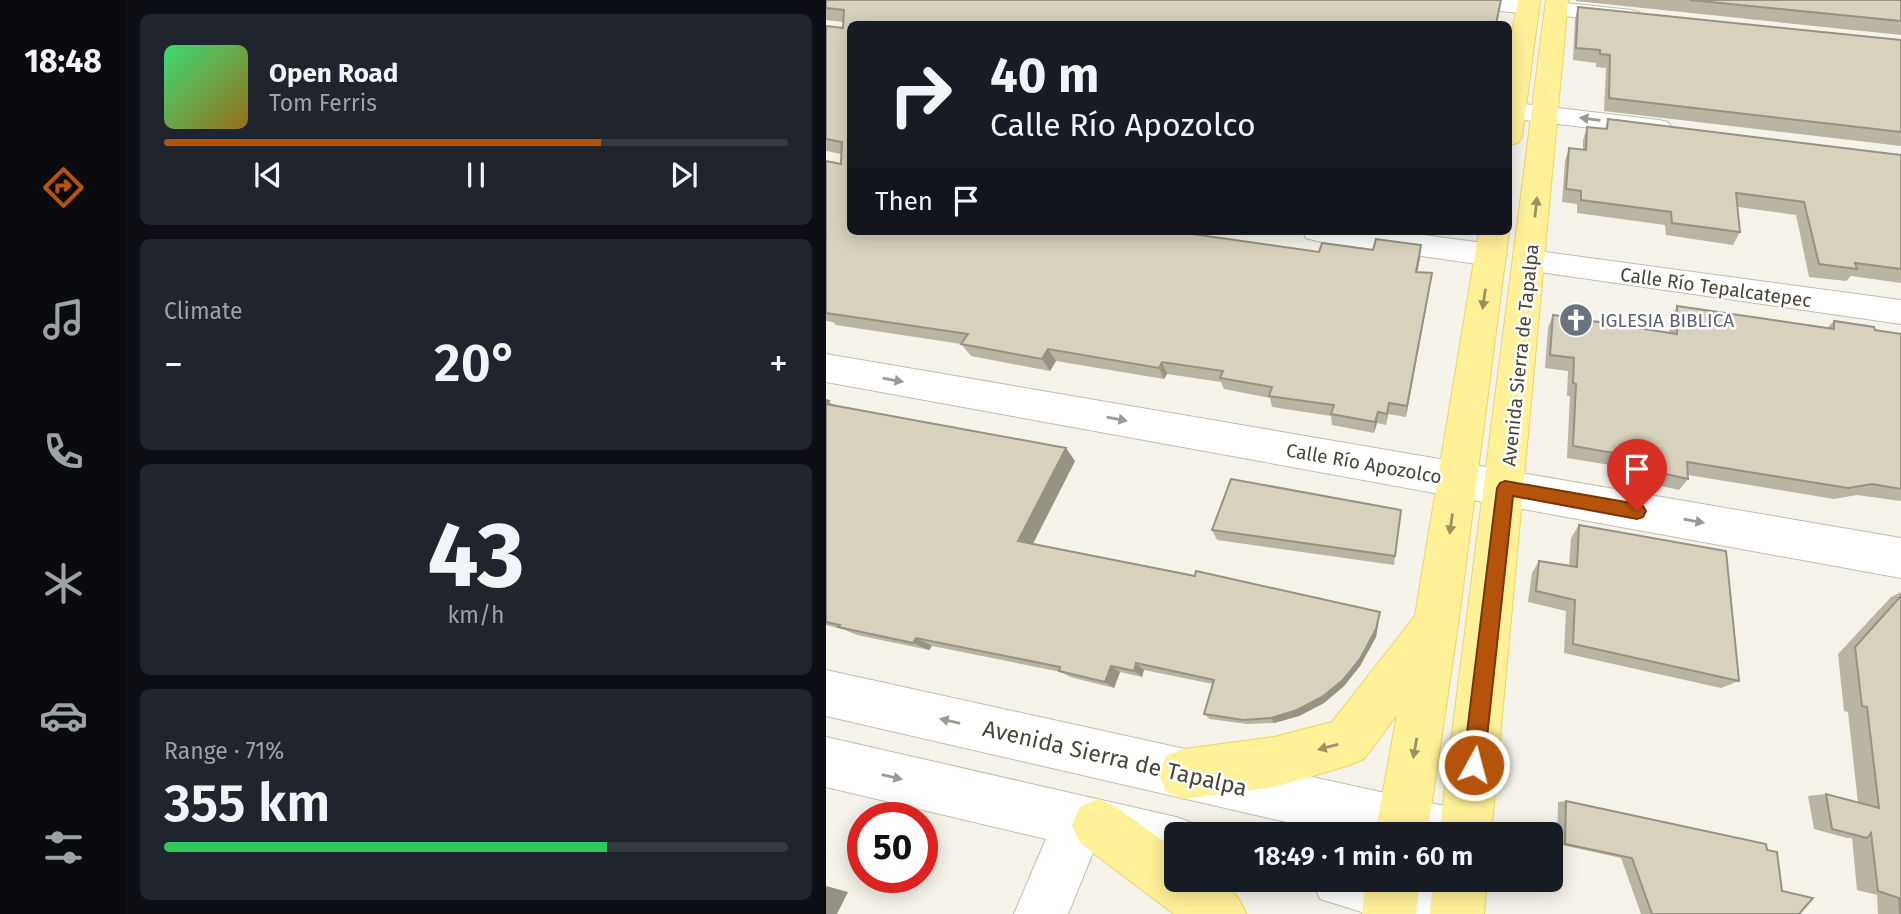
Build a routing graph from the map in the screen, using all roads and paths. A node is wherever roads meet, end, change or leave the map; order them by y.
1 (1463, 0) edge
2 (1543, 4) edge
3 (1653, 19) edge
4 (1519, 118) edge
5 (1682, 131) edge
6 (1376, 235) edge
7 (1493, 243) edge
8 (1530, 261) junction
9 (1901, 312) edge
10 (826, 368) edge
11 (1458, 479) junction
12 (1505, 488) junction
13 (1901, 558) edge
14 (1436, 625) junction
15 (826, 693) edge
16 (826, 762) edge
17 (1184, 774) junction
18 (1374, 822) edge
19 (1403, 822) edge
20 (1466, 822) edge
21 (1089, 824) junction
22 (1164, 840) edge
23 (1391, 895) edge
24 (1458, 901) edge
25 (1041, 914) edge
26 (1219, 914) edge

1 - 2 street
2 - 3 street
2 - 4 main road, Avenida Sierra de Tapalpa
5 -> 4 street
8 -> 4 main road, Avenida Sierra de Tapalpa
6 - 7 street
7 -> 11 main road, Avenida Sierra de Tapalpa
8 - 9 street, Calle Río Tepalcatepec
8 - 12 main road, Avenida Sierra de Tapalpa
10 -> 11 street, Calle Río Apozolco
11 - 12 street, Calle Río Apozolco
11 -> 14 main road, Avenida Sierra de Tapalpa
12 -> 13 street, Calle Río Apozolco
12 - 20 main road, Avenida Sierra de Tapalpa
14 -> 17 main road
14 -> 19 main road, Avenida Sierra de Tapalpa
17 -> 15 street, Avenida Sierra de Tapalpa
16 -> 21 street
17 - 18 street, Avenida Sierra de Tapalpa
21 - 22 street
21 - 25 street
21 - 26 main road
23 - 24 street

